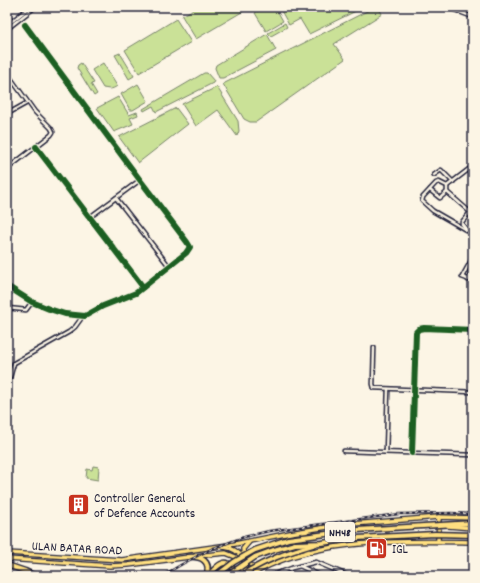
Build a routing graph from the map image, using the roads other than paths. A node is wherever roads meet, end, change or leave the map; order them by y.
1 (30, 7) edge
2 (36, 7) edge
3 (447, 7) edge
4 (459, 7) edge
5 (473, 12) edge
6 (473, 17) edge
7 (7, 25) edge
8 (25, 25) dead end
9 (7, 29) edge
10 (7, 73) edge
11 (27, 103) junction
12 (7, 114) edge
13 (36, 147) junction
14 (473, 166) edge
15 (7, 170) edge
16 (434, 175) dead end
17 (140, 180) junction
18 (453, 182) junction
19 (447, 186) junction
20 (430, 190) junction
21 (447, 192) junction
22 (116, 198) junction
23 (473, 209) edge
24 (470, 212) junction
25 (90, 217) junction
26 (467, 230) junction
27 (473, 234) edge
28 (473, 257) edge
29 (169, 266) junction
30 (473, 269) edge
31 (468, 280) junction
32 (473, 281) edge
33 (7, 286) edge
34 (143, 287) junction
35 (14, 291) junction
36 (7, 293) edge
37 (32, 302) junction
38 (7, 308) edge
39 (83, 316) junction
40 (473, 330) edge
41 (374, 348) dead end
42 (7, 378) edge
43 (388, 389) junction
44 (414, 390) junction
45 (473, 392) edge
46 (344, 451) dead end
47 (386, 452) junction
48 (412, 453) junction
49 (473, 455) edge
50 (439, 517) junction
51 (473, 518) edge
52 (473, 522) edge
53 (431, 525) junction
54 (473, 528) edge
55 (309, 530) junction
56 (473, 535) edge
57 (251, 541) junction
58 (438, 541) junction
59 (473, 542) edge
60 (322, 543) junction
61 (216, 547) junction
62 (312, 552) junction
63 (7, 554) edge
64 (188, 557) junction
65 (7, 559) edge
66 (243, 560) junction
67 (7, 565) edge
68 (245, 566) junction
69 (300, 566) junction
70 (264, 568) junction
71 (280, 572) junction
72 (35, 576) edge
73 (207, 576) edge
74 (216, 576) edge
75 (227, 576) edge
76 (234, 576) edge
77 (241, 576) edge
78 (244, 576) edge
79 (250, 576) edge
80 (270, 576) edge
81 (288, 576) edge
82 (321, 576) edge
83 (349, 576) edge

1 - 7 street
2 - 9 street
3 - 6 street
4 - 5 street
8 - 17 street
10 - 11 street
11 - 12 street
11 - 13 street
13 - 15 street
13 - 25 street
14 - 18 street
16 - 18 street
17 - 22 street
17 - 29 street
18 - 19 street
19 - 20 street
19 - 21 street
20 - 21 street
20 - 26 street
21 - 24 street
22 - 25 street
22 - 29 street
23 - 24 street
24 - 26 street
25 - 34 street
26 - 27 street
28 - 31 street
29 - 34 street
30 - 31 street
31 - 32 street
33 - 35 street
34 - 39 street
35 - 36 street
35 - 37 street
37 - 38 street
37 - 39 street
39 - 42 street
40 - 44 street
41 - 43 street
43 - 44 street
43 - 47 street
44 - 45 street
44 - 48 street
46 - 47 street
47 - 48 street
48 - 49 street
50 - 51 main road, ULAN BATAR ROAD
50 - 55 main road, ULAN BATAR ROAD
50 - 58 main road
52 - 53 highway, NH48, bridge
53 - 54 main road, bridge
53 - 74 highway, NH48, bridge
55 - 57 main road, ULAN BATAR ROAD
55 - 62 main road
56 - 60 highway, NH48, bridge
57 - 61 main road, ULAN BATAR ROAD
57 - 70 main road
58 - 59 main road
58 - 62 main road
60 - 75 highway, NH48, bridge
60 - 77 highway, bridge
61 - 63 main road, ULAN BATAR ROAD
61 - 66 main road
62 - 70 main road
64 - 65 main road, ULAN BATAR ROAD
64 - 66 main road, ULAN BATAR ROAD
64 - 73 highway
66 - 68 main road
67 - 72 highway
68 - 76 highway
68 - 78 main road
69 - 71 street
69 - 82 street
69 - 83 street
70 - 79 main road
71 - 80 street
71 - 81 street
73 - 76 highway

